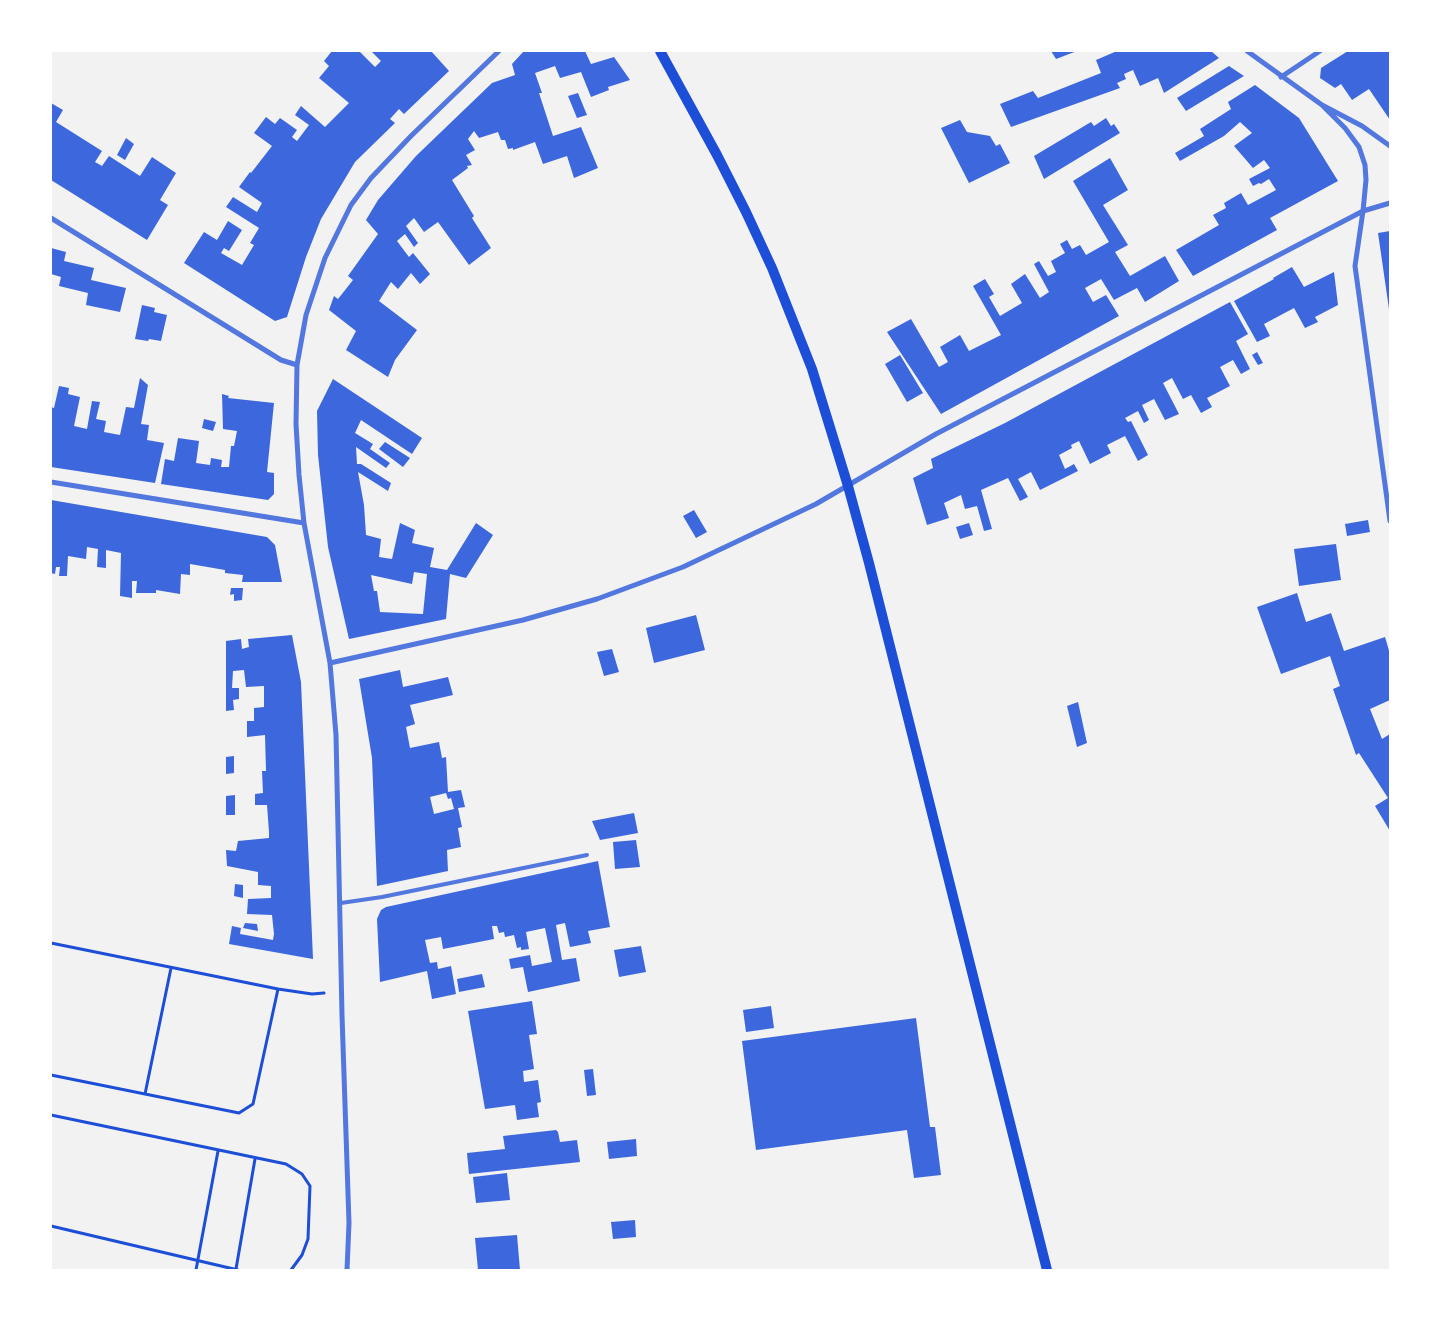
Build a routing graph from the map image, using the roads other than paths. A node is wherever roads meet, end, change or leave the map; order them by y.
1 (499, 51) edge
2 (660, 51) edge
3 (1247, 51) edge
4 (1320, 51) edge
5 (1280, 77) junction
6 (1322, 106) junction
7 (1390, 146) edge
8 (1390, 203) edge
9 (1364, 210) junction
10 (51, 218) edge
11 (297, 365) junction
12 (51, 482) edge
13 (848, 486) junction
14 (1390, 520) edge
15 (304, 524) junction
16 (330, 663) junction
17 (587, 854) dead end
18 (341, 903) junction
19 (348, 1270) edge
20 (1047, 1270) edge

1 - 11 street
2 - 13 main road
3 - 5 street
4 - 5 street
5 - 6 street
6 - 7 street
6 - 9 street
8 - 9 street
9 - 13 street
9 - 14 street
10 - 11 street
11 - 15 street
12 - 15 street
13 - 16 street
13 - 20 main road
15 - 16 street
16 - 18 street
17 - 18 lane
18 - 19 street

